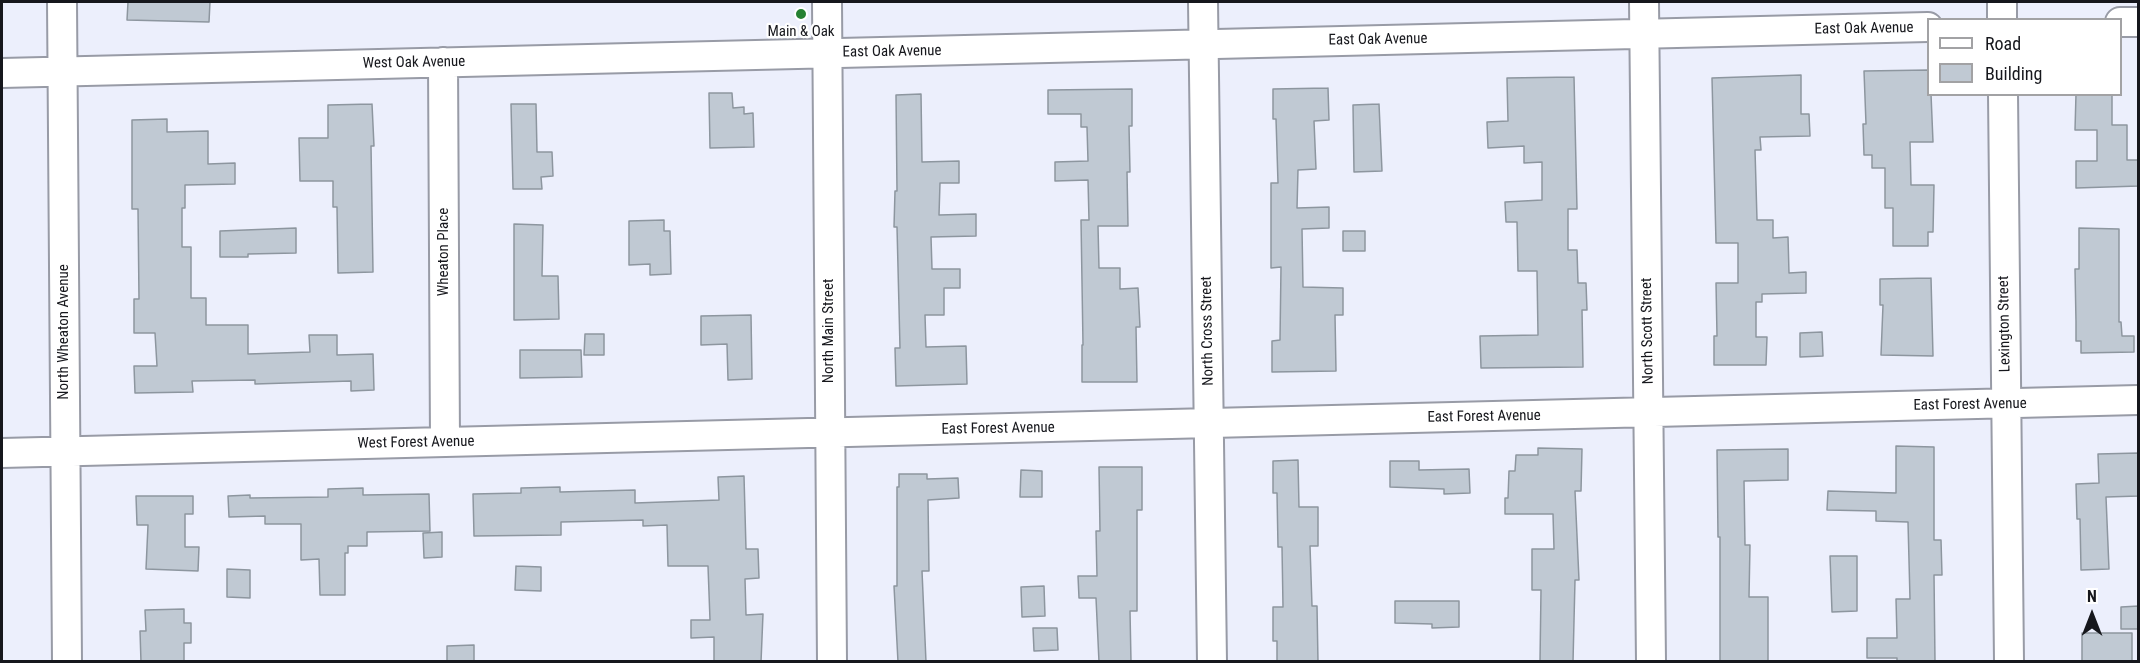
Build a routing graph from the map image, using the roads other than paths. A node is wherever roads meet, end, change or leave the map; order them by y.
1 (62, 2) edge
2 (827, 2) edge
3 (1203, 2) edge
4 (1644, 2) edge
5 (2002, 2) edge
6 (2002, 18) edge
7 (2122, 22) edge
8 (2139, 22) edge
9 (1927, 27) edge
10 (1645, 34) junction
11 (1204, 44) junction
12 (827, 53) junction
13 (443, 62) junction
14 (62, 71) junction
15 (2, 73) edge
16 (2002, 96) edge
17 (2139, 400) edge
18 (2006, 404) junction
19 (1649, 412) junction
20 (1209, 423) junction
21 (830, 433) junction
22 (445, 442) junction
23 (65, 452) junction
24 (2, 453) edge
25 (67, 662) edge
26 (832, 662) edge
27 (1212, 662) edge
28 (1651, 662) edge
29 (2008, 662) edge

1 - 14 street, North Wheaton Avenue
2 - 12 street, North Main Street
3 - 11 street, North Cross Street
4 - 10 street, North Scott Street
5 - 6 street
7 - 8 street
9 - 10 street, East Oak Avenue
10 - 11 street, East Oak Avenue
10 - 19 street, North Scott Street
11 - 12 street, East Oak Avenue
11 - 20 street, North Cross Street
12 - 13 street, West Oak Avenue
12 - 21 street, North Main Street
13 - 14 street, West Oak Avenue
13 - 22 street, Wheaton Place
14 - 15 street, West Oak Avenue
14 - 23 street, North Wheaton Avenue
16 - 18 street, Lexington Street
17 - 18 street, East Forest Avenue
18 - 19 street, East Forest Avenue
18 - 29 street, Lexington Street
19 - 20 street, East Forest Avenue
19 - 28 street, North Scott Street
20 - 21 street, East Forest Avenue
20 - 27 street, North Cross Street
21 - 22 street, West Forest Avenue
21 - 26 street, North Main Street
22 - 23 street, West Forest Avenue
23 - 24 street, West Forest Avenue
23 - 25 street, North Wheaton Avenue

